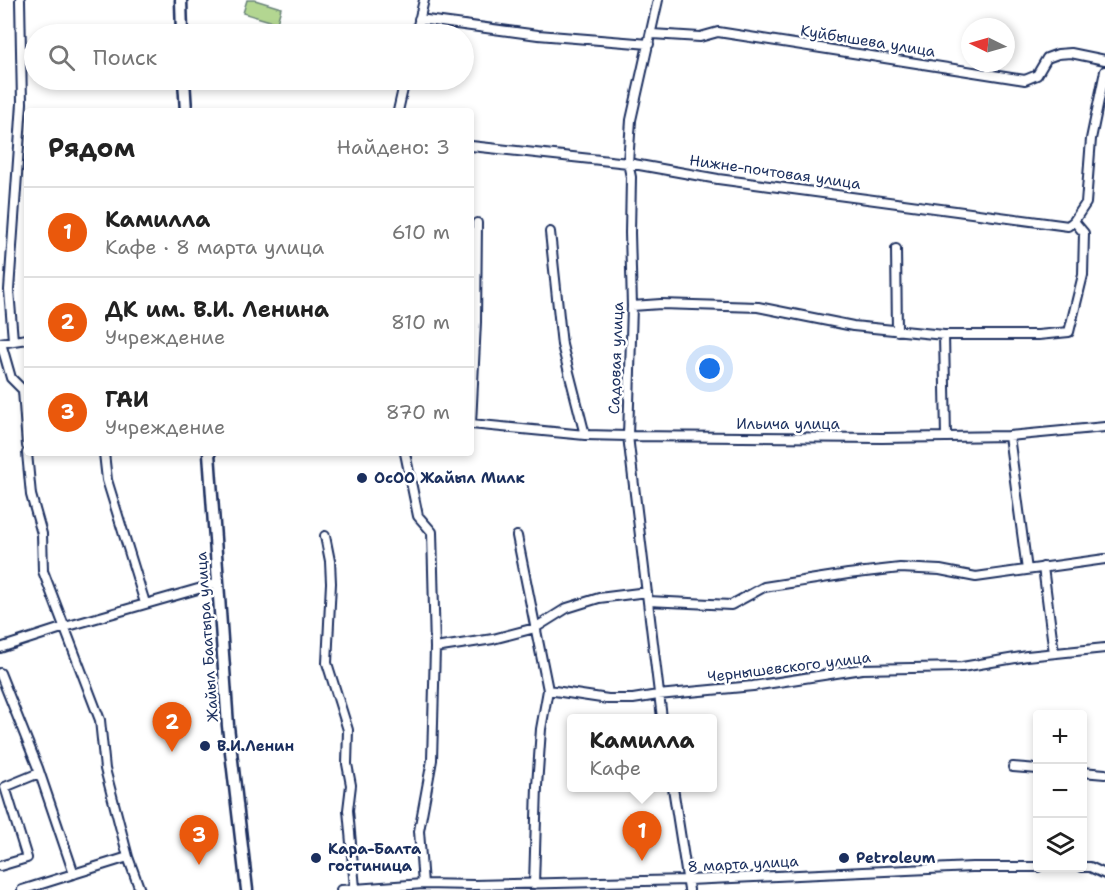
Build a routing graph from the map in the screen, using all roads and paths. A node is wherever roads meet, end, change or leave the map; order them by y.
1 (20, 0) edge
2 (181, 0) edge
3 (424, 0) edge
4 (658, 0) edge
5 (419, 19) junction
6 (182, 24) edge
7 (418, 24) edge
8 (456, 24) edge
9 (474, 26) edge
10 (652, 34) junction
11 (649, 44) junction
12 (1105, 60) edge
13 (1105, 71) edge
14 (185, 90) edge
15 (403, 90) edge
16 (186, 108) edge
17 (399, 108) edge
18 (474, 146) edge
19 (628, 164) junction
20 (1074, 221) junction
21 (477, 224) dead end
22 (549, 232) dead end
23 (896, 249) dead end
24 (632, 306) junction
25 (897, 331) junction
26 (944, 335) junction
27 (24, 339) edge
28 (13, 340) junction
29 (0, 343) edge
30 (474, 363) edge
31 (24, 399) edge
32 (474, 424) edge
33 (1105, 427) edge
34 (585, 435) junction
35 (628, 436) junction
36 (1009, 436) junction
37 (946, 437) junction
38 (27, 456) edge
39 (104, 456) edge
40 (209, 456) edge
41 (406, 456) edge
42 (325, 536) dead end
43 (517, 536) dead end
44 (1105, 559) edge
45 (1042, 567) junction
46 (1027, 570) junction
47 (219, 583) junction
48 (647, 592) junction
49 (648, 602) junction
50 (145, 603) junction
51 (65, 627) junction
52 (535, 628) junction
53 (0, 647) edge
54 (435, 648) junction
55 (1105, 648) edge
56 (1054, 653) junction
57 (0, 674) edge
58 (548, 690) junction
59 (658, 694) junction
60 (661, 714) edge
61 (1013, 767) dead end
62 (1033, 769) edge
63 (1087, 772) edge
64 (39, 773) junction
65 (1105, 774) edge
66 (674, 792) edge
67 (128, 857) junction
68 (0, 866) edge
69 (1033, 867) edge
70 (1087, 867) edge
71 (74, 874) junction
72 (1105, 874) edge
73 (688, 880) junction
74 (423, 884) junction
75 (534, 884) junction
76 (356, 888) junction
77 (474, 888) edge
78 (22, 890) edge
79 (140, 890) edge
80 (247, 890) edge
81 (341, 890) edge
82 (689, 890) edge

1 - 28 street
2 - 6 highway
3 - 5 street
4 - 10 street, Садовая улица
5 - 7 street
5 - 8 street
9 - 11 street
10 - 11 street, Садовая улица
10 - 12 street, Куйбышева улица
11 - 19 street, Садовая улица
13 - 20 street
14 - 16 highway
15 - 17 street
18 - 19 street, Нижне-почтовая улица
19 - 20 street, Нижне-почтовая улица
19 - 24 street, Садовая улица
20 - 26 street
21 - 30 street
22 - 34 street
23 - 25 street
24 - 25 street
24 - 35 street, Садовая улица
25 - 26 street
26 - 37 street
27 - 28 street
28 - 29 street
29 - 31 street
32 - 34 street, Ильича улица
33 - 36 street, Ильича улица
34 - 35 street, Ильича улица
35 - 37 street, Ильича улица
35 - 48 street, Садовая улица
36 - 37 street, Ильича улица
36 - 46 street
38 - 51 street
39 - 50 street
40 - 47 highway, Жайыл Баатыра улица
41 - 54 street
42 - 76 street
43 - 52 street
44 - 45 street
45 - 46 street
45 - 56 street
46 - 49 street
47 - 50 street
47 - 80 highway, Жайыл Баатыра улица
48 - 49 street, Садовая улица
48 - 52 street
49 - 59 street, Садовая улица
50 - 51 street
51 - 53 street
51 - 67 street
52 - 54 street
52 - 58 street
54 - 74 street
55 - 56 street, Чернышевского улица
56 - 59 street, Чернышевского улица
57 - 64 street
58 - 59 street, Чернышевского улица
58 - 75 street
59 - 60 street, Садовая улица
61 - 62 street
63 - 65 street
64 - 68 street
64 - 71 street
66 - 73 street
67 - 71 street
67 - 79 street
69 - 73 street, 8 марта улица
70 - 72 street
71 - 78 street
73 - 75 street, 8 марта улица
73 - 82 street
74 - 76 street, 8 марта улица
74 - 77 street, 8 марта улица
75 - 77 street, 8 марта улица
76 - 81 street, 8 марта улица

